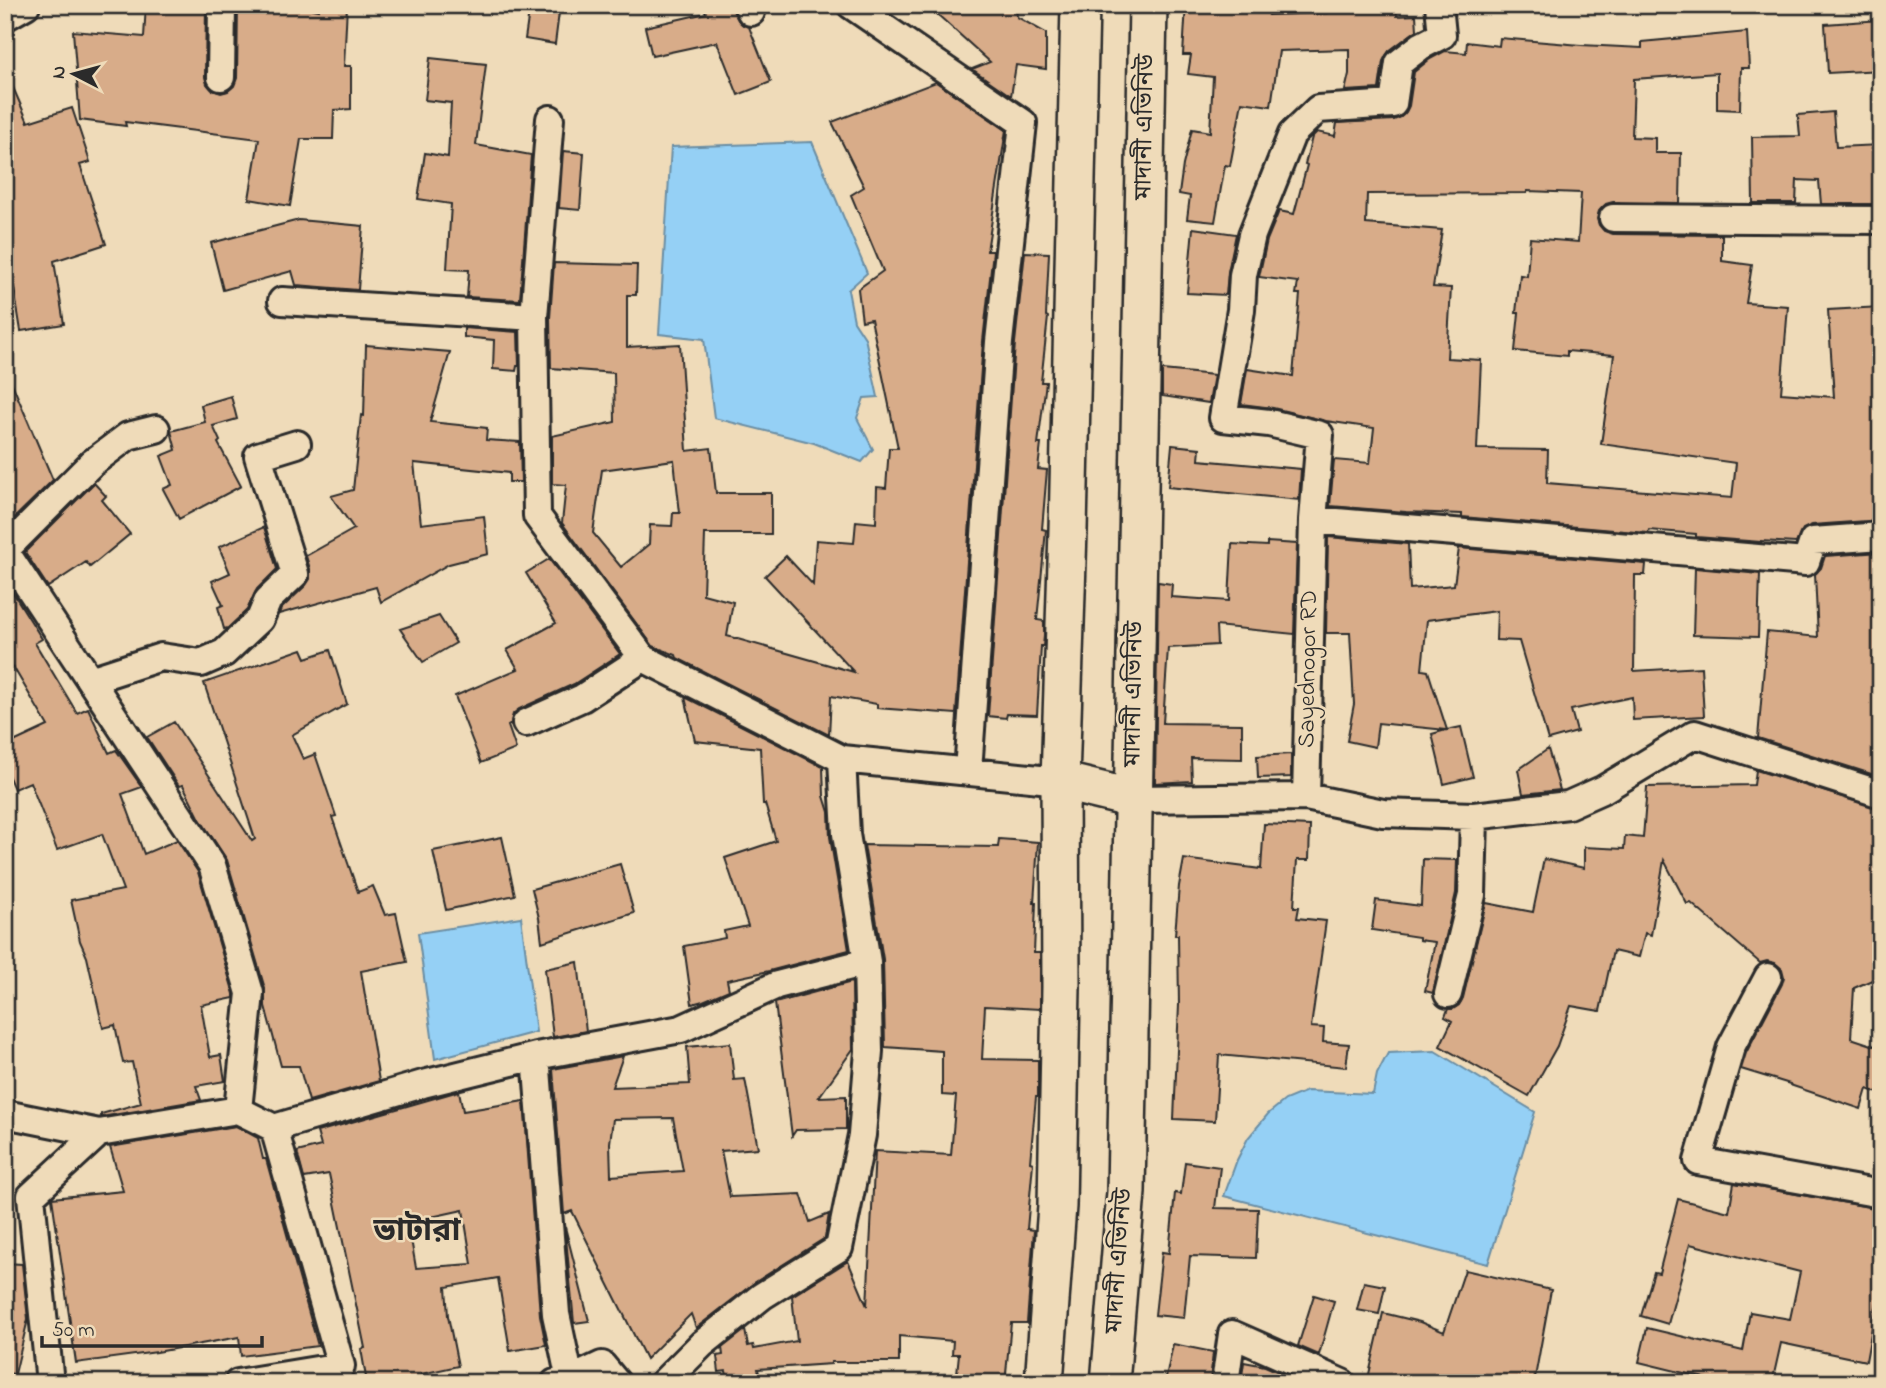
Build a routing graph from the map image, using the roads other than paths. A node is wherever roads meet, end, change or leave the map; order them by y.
1 (26, 5) edge
2 (222, 5) edge
3 (850, 5) edge
4 (1080, 5) edge
5 (1148, 5) edge
6 (1439, 5) edge
7 (5, 17) edge
8 (221, 77) dead end
9 (550, 119) dead end
10 (1613, 218) dead end
11 (1881, 220) edge
12 (282, 301) dead end
13 (534, 317) junction
14 (156, 429) dead end
15 (296, 444) dead end
16 (1313, 520) junction
17 (1881, 536) edge
18 (5, 551) edge
19 (643, 658) junction
20 (90, 680) junction
21 (526, 723) dead end
22 (842, 759) junction
23 (968, 771) junction
24 (1060, 781) junction
25 (1881, 794) edge
26 (1306, 797) junction
27 (1134, 799) junction
28 (1474, 816) junction
29 (867, 962) junction
30 (1768, 977) dead end
31 (1448, 994) dead end
32 (536, 1056) junction
33 (238, 1110) junction
34 (5, 1114) edge
35 (274, 1128) junction
36 (99, 1133) junction
37 (1881, 1194) edge
38 (562, 1381) edge
39 (50, 1383) edge
40 (238, 1383) edge
41 (617, 1383) edge
42 (663, 1383) edge
43 (1044, 1383) edge
44 (1110, 1383) edge
45 (1225, 1383) edge
46 (1342, 1383) edge

1 - 7 street
2 - 8 street
3 - 23 street
4 - 24 main road
5 - 27 main road, মাদানী এভিনিউ
6 - 16 street, Sayednogor RD
9 - 13 street
10 - 11 street
12 - 13 street
13 - 19 street
14 - 18 street
15 - 20 street
16 - 17 street
16 - 26 street, Sayednogor RD
18 - 20 street
19 - 21 street
19 - 22 street
20 - 33 street
22 - 23 street
22 - 29 street
23 - 24 street
24 - 27 main road
24 - 43 main road
25 - 28 street
26 - 27 street
26 - 28 street
27 - 44 main road, মাদানী এভিনিউ
28 - 31 street
29 - 32 street
29 - 42 street
30 - 37 street
32 - 35 street
32 - 38 street
33 - 35 street
33 - 36 street
34 - 36 street
35 - 40 street
36 - 39 street
38 - 41 street
45 - 46 street

